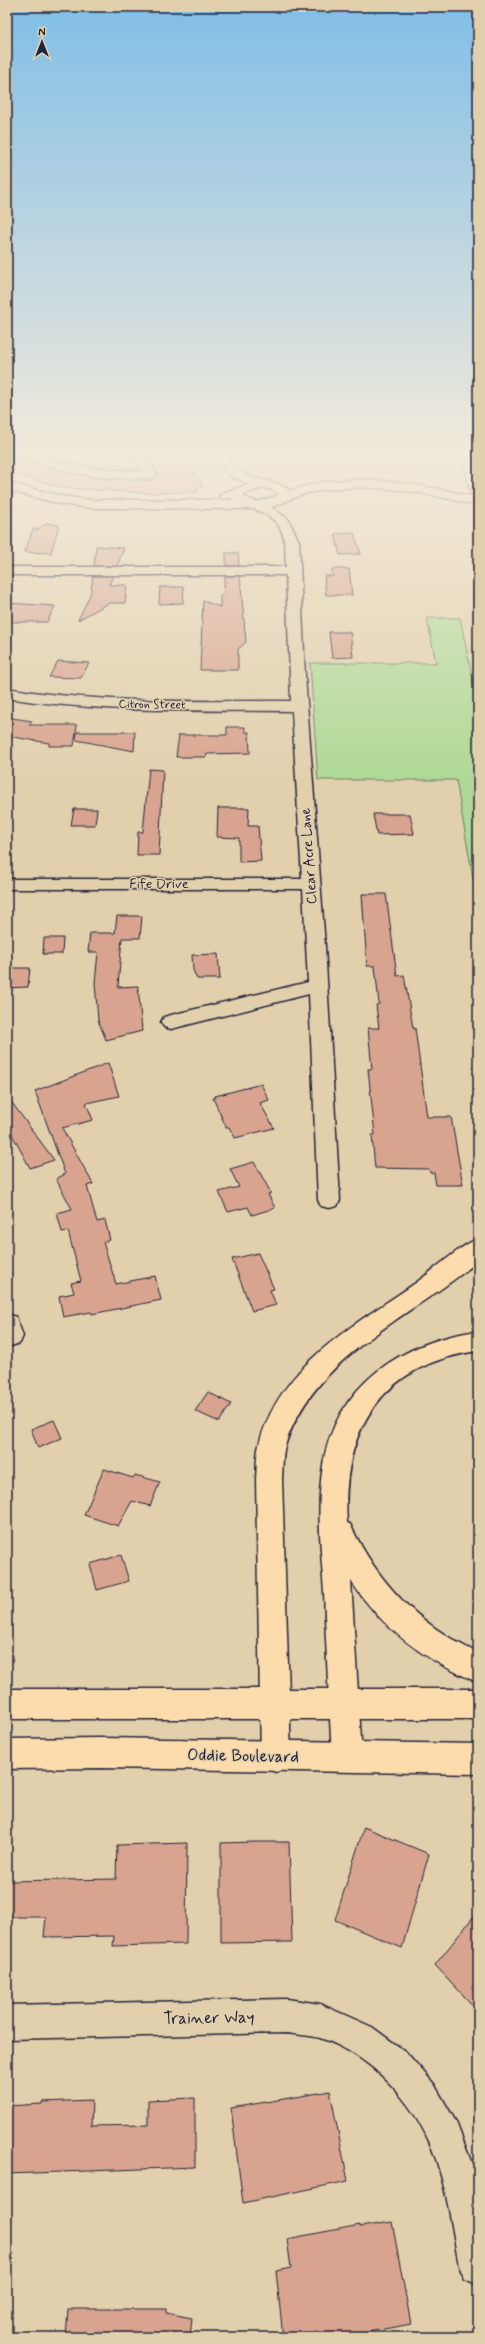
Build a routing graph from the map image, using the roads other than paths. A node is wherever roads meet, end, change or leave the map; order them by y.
1 (292, 561) edge
2 (7, 571) edge
3 (293, 571) junction
4 (7, 693) edge
5 (299, 706) junction
6 (7, 884) edge
7 (311, 884) junction
8 (317, 986) junction
9 (171, 1022) dead end
10 (329, 1200) dead end
11 (478, 1248) edge
12 (478, 1341) edge
13 (333, 1517) junction
14 (478, 1668) edge
15 (7, 1704) edge
16 (274, 1704) junction
17 (345, 1704) junction
18 (478, 1704) edge
19 (7, 1754) edge
20 (347, 1756) junction
21 (276, 1757) junction
22 (478, 1759) edge
23 (7, 2022) edge
24 (478, 2266) edge

1 - 3 street, Clear Acre Lane
2 - 3 street
3 - 5 street, Clear Acre Lane
4 - 5 street, Citron Street
5 - 7 street, Clear Acre Lane
6 - 7 street, Fife Drive
7 - 8 street, Clear Acre Lane
8 - 9 street
8 - 10 street, Clear Acre Lane
11 - 16 main road
12 - 13 main road
13 - 14 main road
13 - 17 main road
15 - 16 main road
16 - 17 main road
16 - 21 main road
17 - 18 main road
17 - 20 main road
19 - 21 main road, Oddie Boulevard
20 - 21 main road, Oddie Boulevard
20 - 22 main road, Oddie Boulevard
23 - 24 street, Trainer Way

